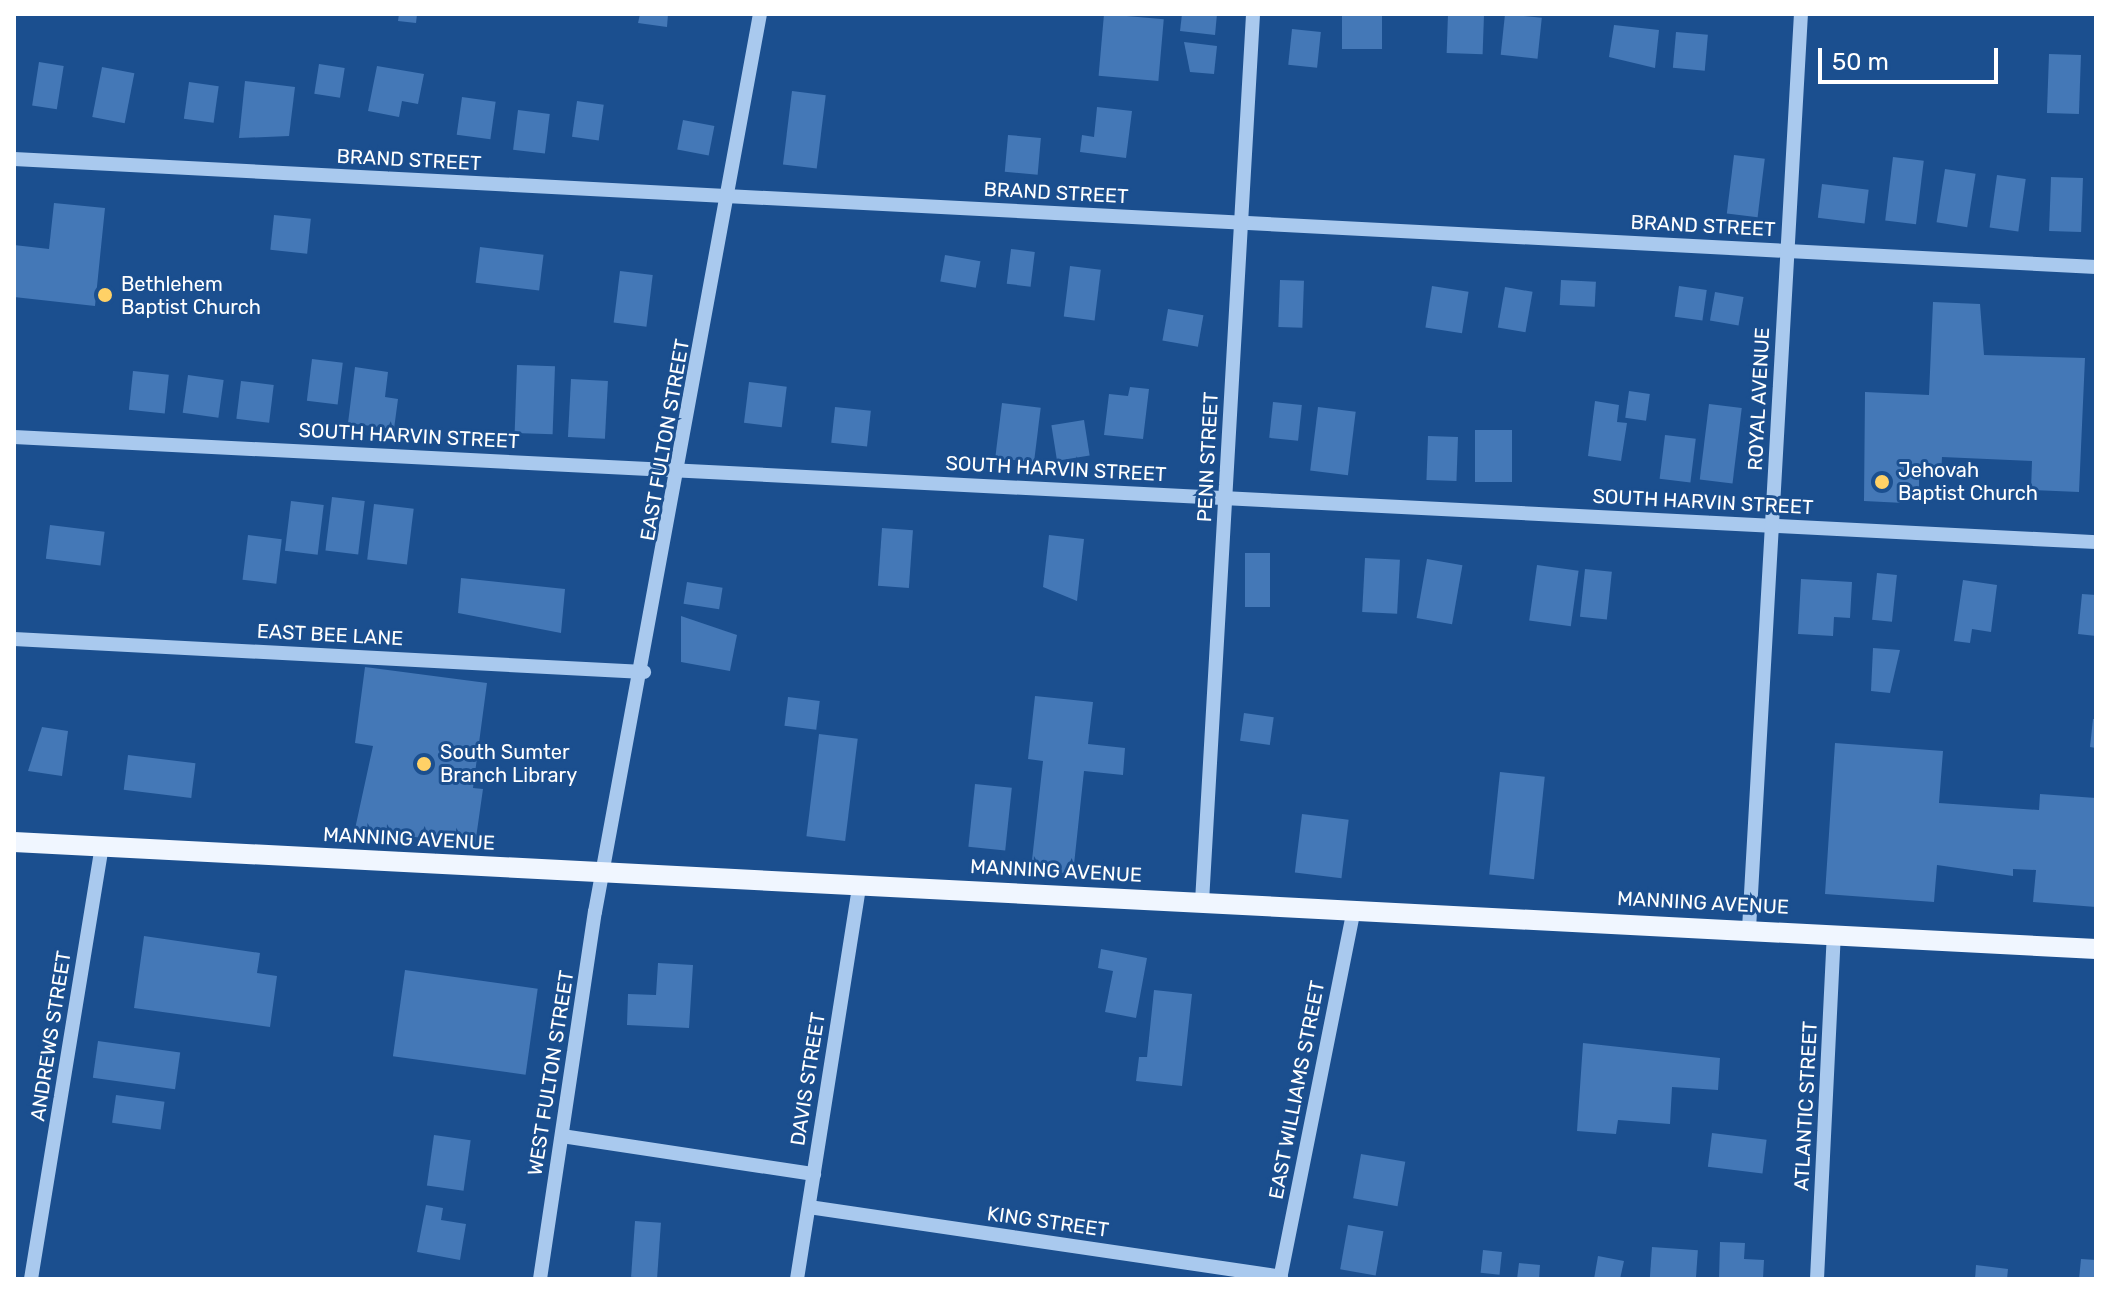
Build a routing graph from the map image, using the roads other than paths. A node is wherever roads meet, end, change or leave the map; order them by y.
1 (760, 14) edge
2 (1253, 14) edge
3 (1801, 14) edge
4 (14, 159) edge
5 (728, 197) junction
6 (1241, 222) junction
7 (1787, 250) junction
8 (2096, 267) edge
9 (14, 437) edge
10 (680, 470) junction
11 (1225, 498) junction
12 (1772, 526) junction
13 (2096, 542) edge
14 (14, 639) edge
15 (644, 672) junction
16 (14, 842) edge
17 (102, 847) junction
18 (604, 873) junction
19 (859, 886) junction
20 (1202, 902) junction
21 (1354, 910) junction
22 (1749, 929) junction
23 (1834, 934) junction
24 (2096, 949) edge
25 (562, 1136) junction
26 (814, 1174) junction
27 (809, 1207) junction
28 (1281, 1278) edge
29 (31, 1279) edge
30 (540, 1279) edge
31 (797, 1279) edge
32 (1817, 1279) edge

1 - 5 street, EAST FULTON STREET
2 - 6 street, PENN STREET
3 - 7 street, ROYAL AVENUE
4 - 5 street, BRAND STREET
5 - 6 street, BRAND STREET
5 - 10 street, EAST FULTON STREET
6 - 7 street, BRAND STREET
6 - 11 street, PENN STREET
7 - 8 street, BRAND STREET
7 - 12 street, ROYAL AVENUE
9 - 10 street, SOUTH HARVIN STREET
10 - 11 street, SOUTH HARVIN STREET
10 - 15 street, EAST FULTON STREET
11 - 12 street, SOUTH HARVIN STREET
11 - 20 street, PENN STREET
12 - 13 street, SOUTH HARVIN STREET
12 - 22 street, ROYAL AVENUE
14 - 15 street, EAST BEE LANE
15 - 18 street, EAST FULTON STREET
16 - 17 main road, MANNING AVENUE
17 - 18 main road, MANNING AVENUE
17 - 29 street, ANDREWS STREET
18 - 19 main road, MANNING AVENUE
18 - 25 street, WEST FULTON STREET
19 - 20 main road, MANNING AVENUE
19 - 26 street, DAVIS STREET
20 - 21 main road, MANNING AVENUE
21 - 22 main road, MANNING AVENUE
21 - 28 street, EAST WILLIAMS STREET
22 - 23 main road, MANNING AVENUE
23 - 24 main road, MANNING AVENUE
23 - 32 street, ATLANTIC STREET
25 - 26 street
25 - 30 street, WEST FULTON STREET
26 - 27 street, DAVIS STREET
27 - 28 street, KING STREET
27 - 31 street, DAVIS STREET

